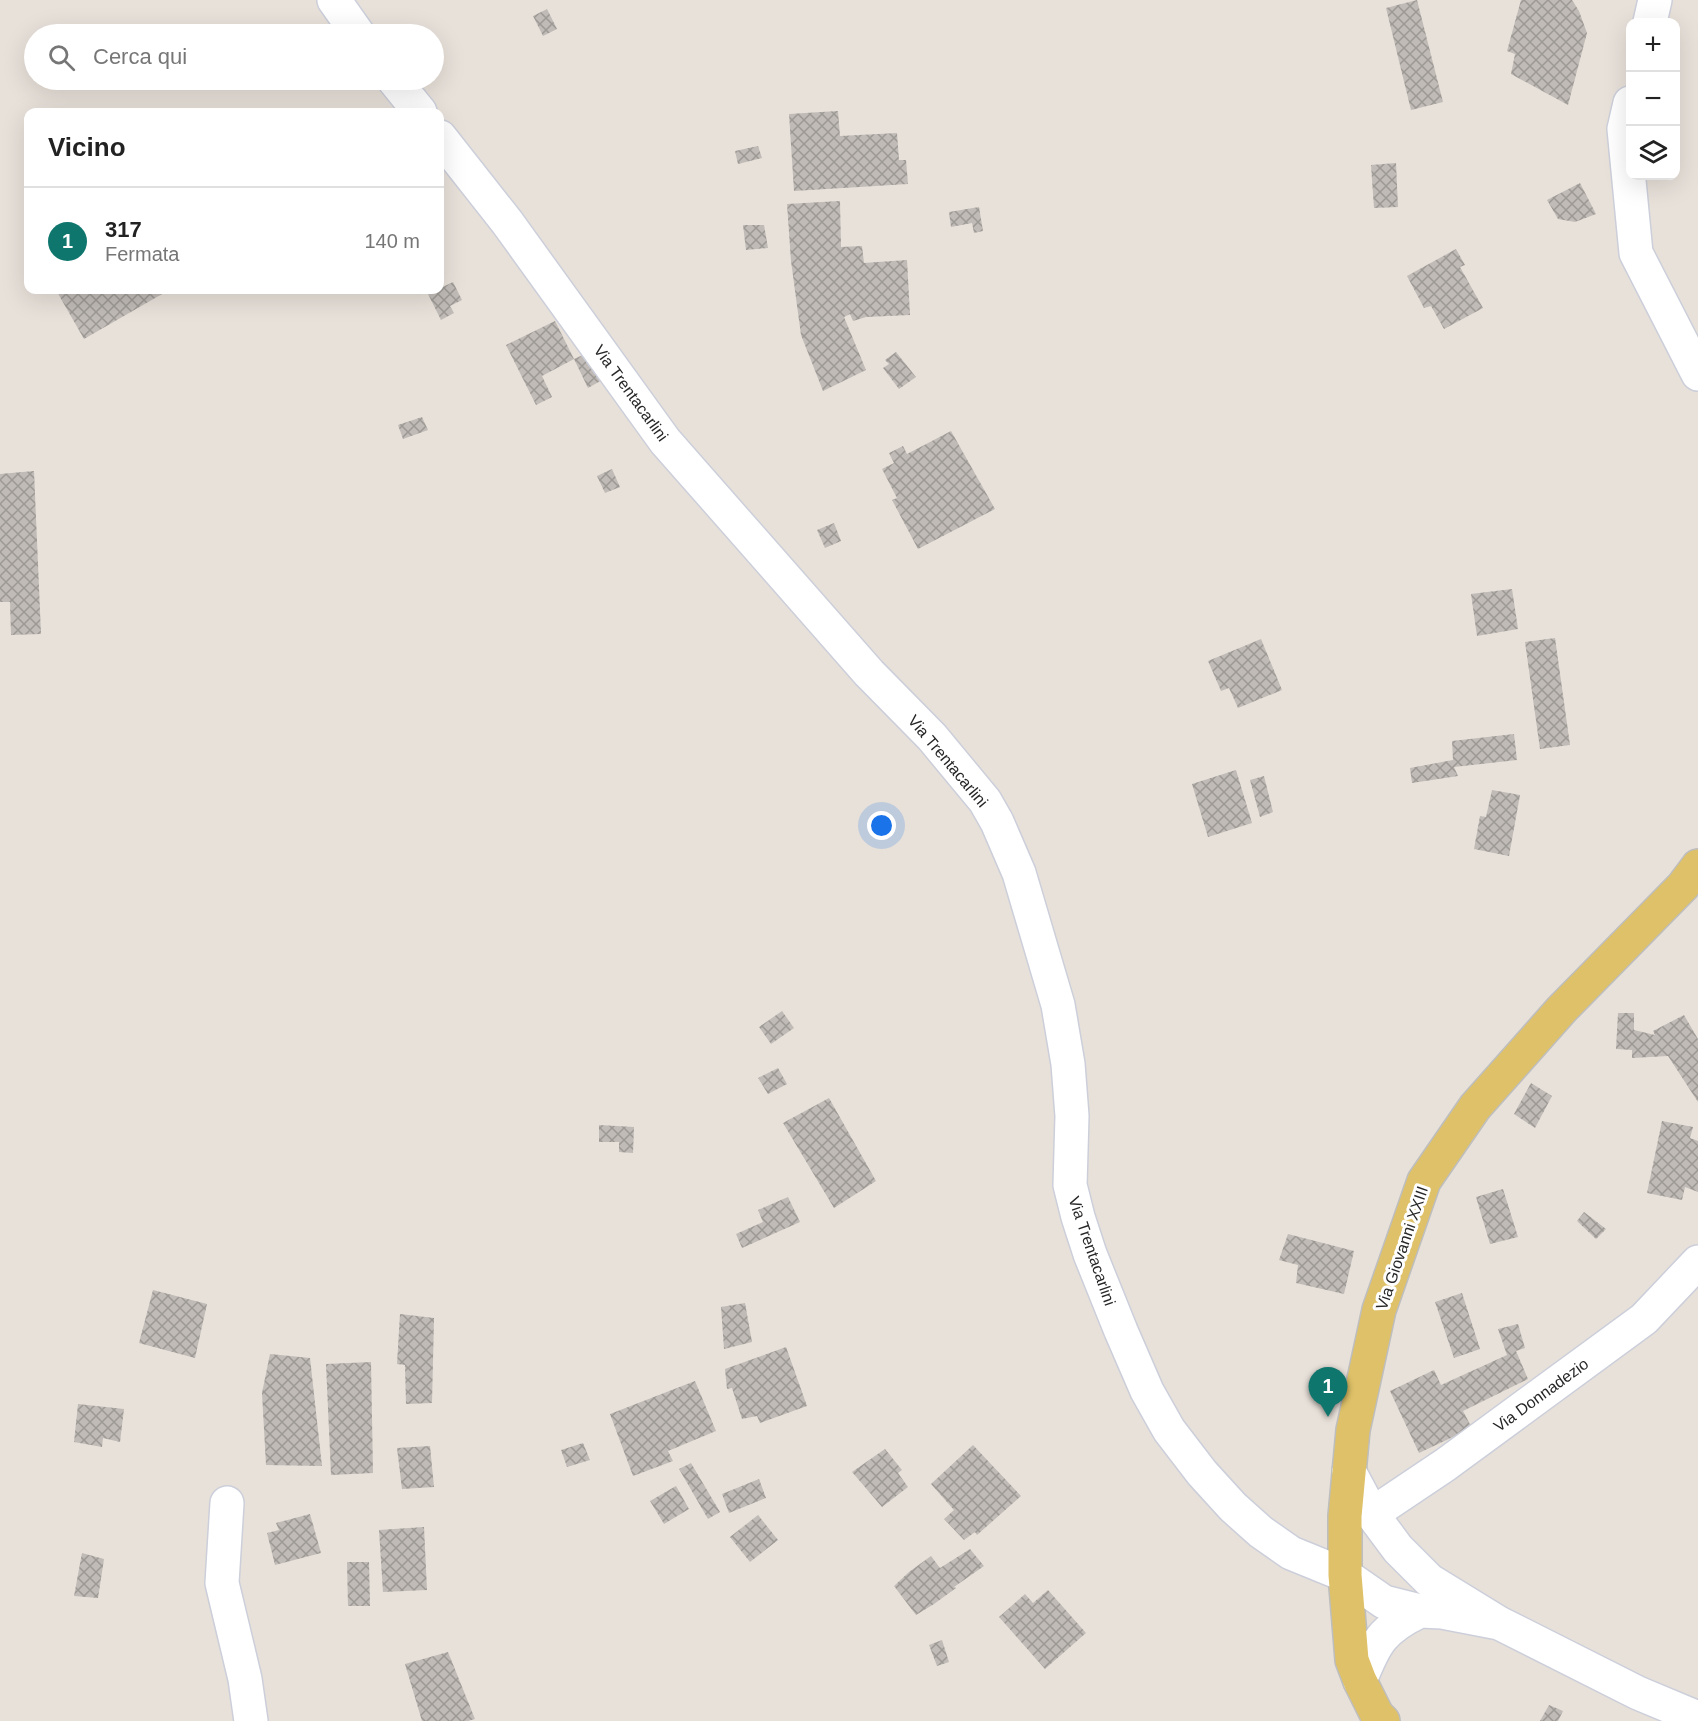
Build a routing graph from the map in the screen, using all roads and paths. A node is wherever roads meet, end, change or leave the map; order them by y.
1 (334, 0) edge
2 (1655, 0) edge
3 (1651, 18) edge
4 (351, 24) edge
5 (402, 90) edge
6 (417, 108) edge
7 (1626, 120) edge
8 (444, 142) edge
9 (1698, 374) edge
10 (1698, 866) edge
11 (1698, 1262) edge
12 (1349, 1471) junction
13 (227, 1503) dead end
14 (1372, 1514) junction
15 (1412, 1563) junction
16 (1345, 1575) junction
17 (1420, 1611) junction
18 (1499, 1623) junction
19 (1360, 1681) junction
20 (1698, 1718) edge
21 (251, 1721) edge
22 (1383, 1721) edge

1 - 4 street
2 - 3 street
5 - 6 street
7 - 9 street
8 - 16 street, Via Trentacarlini
10 - 12 main road, Via Giovanni XXIII
11 - 14 street, Via Donnadezio
12 - 14 street
12 - 16 main road, Via Giovanni XXIII
13 - 21 street
14 - 15 street
15 - 16 street
15 - 18 street
16 - 17 street, Via Trentacarlini
16 - 19 main road, Via Giovanni XXIII
17 - 18 street, Via Trentacarlini
17 - 19 street
18 - 20 street
19 - 22 main road, Via Giovanni XXIII

